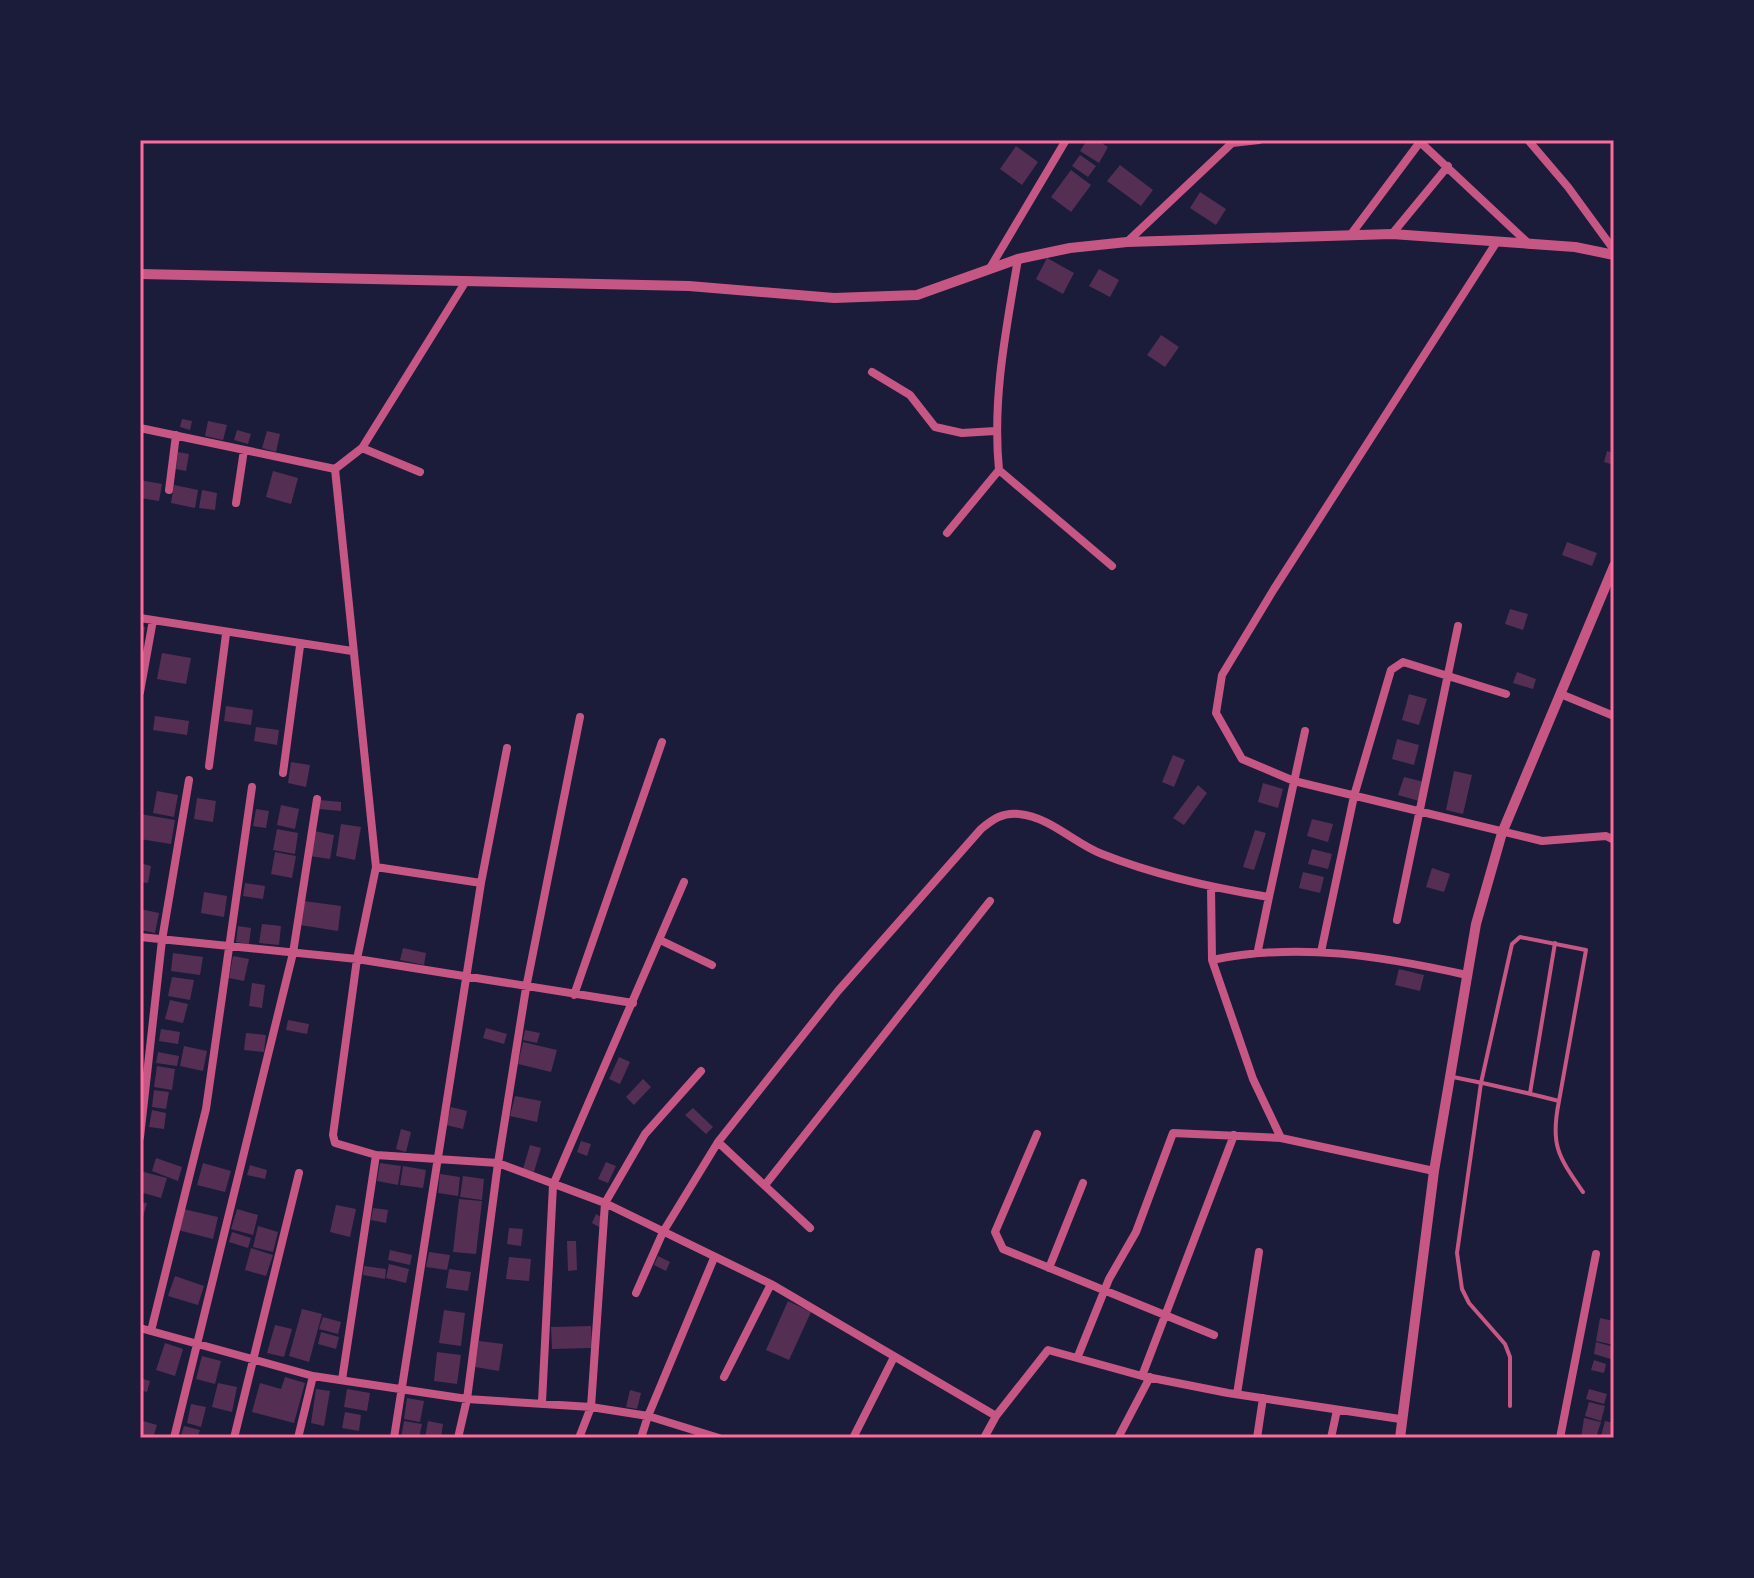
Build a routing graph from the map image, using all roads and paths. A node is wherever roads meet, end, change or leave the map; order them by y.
1 (1066, 140) edge
2 (1259, 140) edge
3 (1528, 140) edge
4 (1232, 141) edge
5 (1419, 141) edge
6 (1448, 166) junction
7 (1352, 233) junction
8 (1392, 234) junction
9 (1127, 242) junction
10 (1496, 243) junction
11 (1530, 244) junction
12 (1614, 253) edge
13 (1018, 259) junction
14 (990, 268) junction
15 (140, 274) edge
16 (466, 281) junction
17 (872, 372) dead end
18 (140, 428) edge
19 (995, 431) junction
20 (176, 435) junction
21 (362, 448) junction
22 (244, 450) junction
23 (335, 469) junction
24 (999, 470) junction
25 (420, 472) dead end
26 (169, 490) dead end
27 (236, 503) dead end
28 (947, 533) dead end
29 (1112, 566) dead end
30 (1614, 566) edge
31 (140, 618) edge
32 (153, 620) junction
33 (1458, 626) dead end
34 (226, 634) junction
35 (300, 646) junction
36 (352, 651) junction
37 (1448, 675) junction
38 (140, 692) edge
39 (1506, 694) dead end
40 (1563, 695) junction
41 (1614, 716) edge
42 (580, 717) dead end
43 (1305, 731) dead end
44 (662, 742) dead end
45 (507, 748) dead end
46 (209, 766) dead end
47 (283, 773) dead end
48 (189, 780) dead end
49 (1294, 781) junction
50 (252, 787) dead end
51 (1354, 796) junction
52 (317, 799) dead end
53 (1420, 810) junction
54 (1502, 833) junction
55 (1614, 840) edge
56 (376, 867) junction
57 (684, 882) dead end
58 (481, 883) junction
59 (1211, 887) junction
60 (1269, 897) junction
61 (990, 901) dead end
62 (1397, 920) dead end
63 (140, 937) edge
64 (162, 940) junction
65 (660, 940) junction
66 (1555, 943) junction
67 (230, 946) junction
68 (1258, 950) junction
69 (1321, 952) junction
70 (293, 953) junction
71 (357, 959) junction
72 (1212, 960) junction
73 (712, 965) dead end
74 (1467, 975) junction
75 (467, 976) junction
76 (526, 988) junction
77 (574, 995) junction
78 (633, 1003) junction
79 (701, 1071) dead end
80 (1451, 1076) junction
81 (1481, 1083) junction
82 (1530, 1093) junction
83 (1559, 1101) junction
84 (1037, 1134) dead end
85 (1234, 1135) junction
86 (140, 1137) edge
87 (1281, 1138) junction
88 (718, 1142) junction
89 (376, 1155) junction
90 (436, 1160) junction
91 (498, 1163) junction
92 (1434, 1171) junction
93 (299, 1173) dead end
94 (1083, 1183) dead end
95 (553, 1185) junction
96 (765, 1185) junction
97 (1583, 1192) dead end
98 (605, 1203) junction
99 (810, 1228) dead end
100 (663, 1232) junction
101 (1259, 1252) dead end
102 (1596, 1254) dead end
103 (714, 1258) junction
104 (1049, 1268) junction
105 (771, 1284) junction
106 (1104, 1291) junction
107 (636, 1293) dead end
108 (1163, 1315) junction
109 (140, 1328) edge
110 (151, 1331) junction
111 (1214, 1335) dead end
112 (200, 1344) junction
113 (1078, 1356) junction
114 (894, 1357) junction
115 (254, 1358) junction
116 (313, 1376) junction
117 (1146, 1376) junction
118 (724, 1377) dead end
119 (342, 1380) junction
120 (403, 1391) junction
121 (1237, 1394) junction
122 (1263, 1398) junction
123 (467, 1399) junction
124 (542, 1402) junction
125 (1510, 1406) dead end
126 (591, 1407) junction
127 (1337, 1410) junction
128 (648, 1416) junction
129 (996, 1416) junction
130 (1400, 1419) junction
131 (174, 1438) edge
132 (234, 1438) edge
133 (298, 1438) edge
134 (394, 1438) edge
135 (458, 1438) edge
136 (579, 1438) edge
137 (641, 1438) edge
138 (719, 1438) edge
139 (853, 1438) edge
140 (984, 1438) edge
141 (1118, 1438) edge
142 (1257, 1438) edge
143 (1331, 1438) edge
144 (1400, 1438) edge
145 (1560, 1438) edge

1 - 14 street
2 - 4 street
3 - 12 street
4 - 9 street
5 - 6 street
5 - 7 street
6 - 8 street
6 - 11 street
7 - 8 street
7 - 9 street
8 - 10 street
9 - 13 street
10 - 11 street
10 - 49 street
11 - 12 street
13 - 14 street
13 - 19 street
14 - 16 street
15 - 16 street
16 - 21 street
17 - 19 street
18 - 20 street
19 - 24 street
20 - 22 street
20 - 26 street
21 - 23 street
21 - 25 street
22 - 23 street
22 - 27 street
23 - 36 street
24 - 28 street
24 - 29 street
30 - 40 street
31 - 32 street
32 - 34 street
32 - 38 street
33 - 37 street
34 - 35 street
34 - 46 street
35 - 36 street
35 - 47 street
36 - 56 street
37 - 39 street
37 - 51 street
37 - 53 street
40 - 41 street
40 - 54 street
42 - 76 street
43 - 49 street
44 - 77 street
45 - 58 street
48 - 64 street
49 - 51 street
49 - 60 street
50 - 67 street
51 - 53 street
51 - 69 street
52 - 70 street
53 - 54 street
53 - 62 street
54 - 55 street
54 - 74 street
56 - 58 street
56 - 71 street
57 - 65 street
58 - 75 street
59 - 60 street
59 - 72 street
59 - 88 street
60 - 68 street
61 - 96 street
63 - 64 street
64 - 67 street
64 - 86 street
65 - 73 street
65 - 78 street
66 - 81 lane
66 - 82 lane
66 - 83 lane
67 - 70 street
67 - 110 street
68 - 69 street
68 - 72 street
69 - 74 street
70 - 71 street
70 - 112 street
71 - 75 street
71 - 89 street
72 - 87 street
74 - 80 street
75 - 76 street
75 - 90 street
76 - 77 street
76 - 91 street
77 - 78 street
78 - 95 street
79 - 98 street
80 - 81 lane
80 - 92 street
81 - 82 lane
81 - 125 lane
82 - 83 lane
83 - 97 lane
84 - 104 street
85 - 87 street
85 - 106 street
85 - 108 street
87 - 92 street
88 - 96 street
88 - 100 street
89 - 90 street
89 - 119 street
90 - 91 street
90 - 120 street
91 - 95 street
91 - 123 street
92 - 130 street
93 - 115 street
94 - 104 street
95 - 98 street
95 - 124 street
96 - 99 street
98 - 100 street
98 - 126 street
100 - 103 street
100 - 107 street
101 - 121 street
102 - 145 street
103 - 105 street
103 - 128 street
104 - 106 street
105 - 114 street
105 - 118 street
106 - 108 street
106 - 113 street
108 - 111 street
108 - 117 street
109 - 110 street
110 - 112 street
112 - 115 street
112 - 131 street
113 - 117 street
113 - 129 street
114 - 129 street
114 - 139 street
115 - 116 street
115 - 132 street
116 - 119 street
116 - 133 street
117 - 121 street
117 - 141 street
119 - 120 street
120 - 123 street
120 - 134 street
121 - 122 street
122 - 127 street
122 - 142 street
123 - 124 street
123 - 135 street
124 - 126 street
126 - 128 street
126 - 136 street
127 - 130 street
127 - 143 street
128 - 137 street
128 - 138 street
129 - 140 street
130 - 144 street

